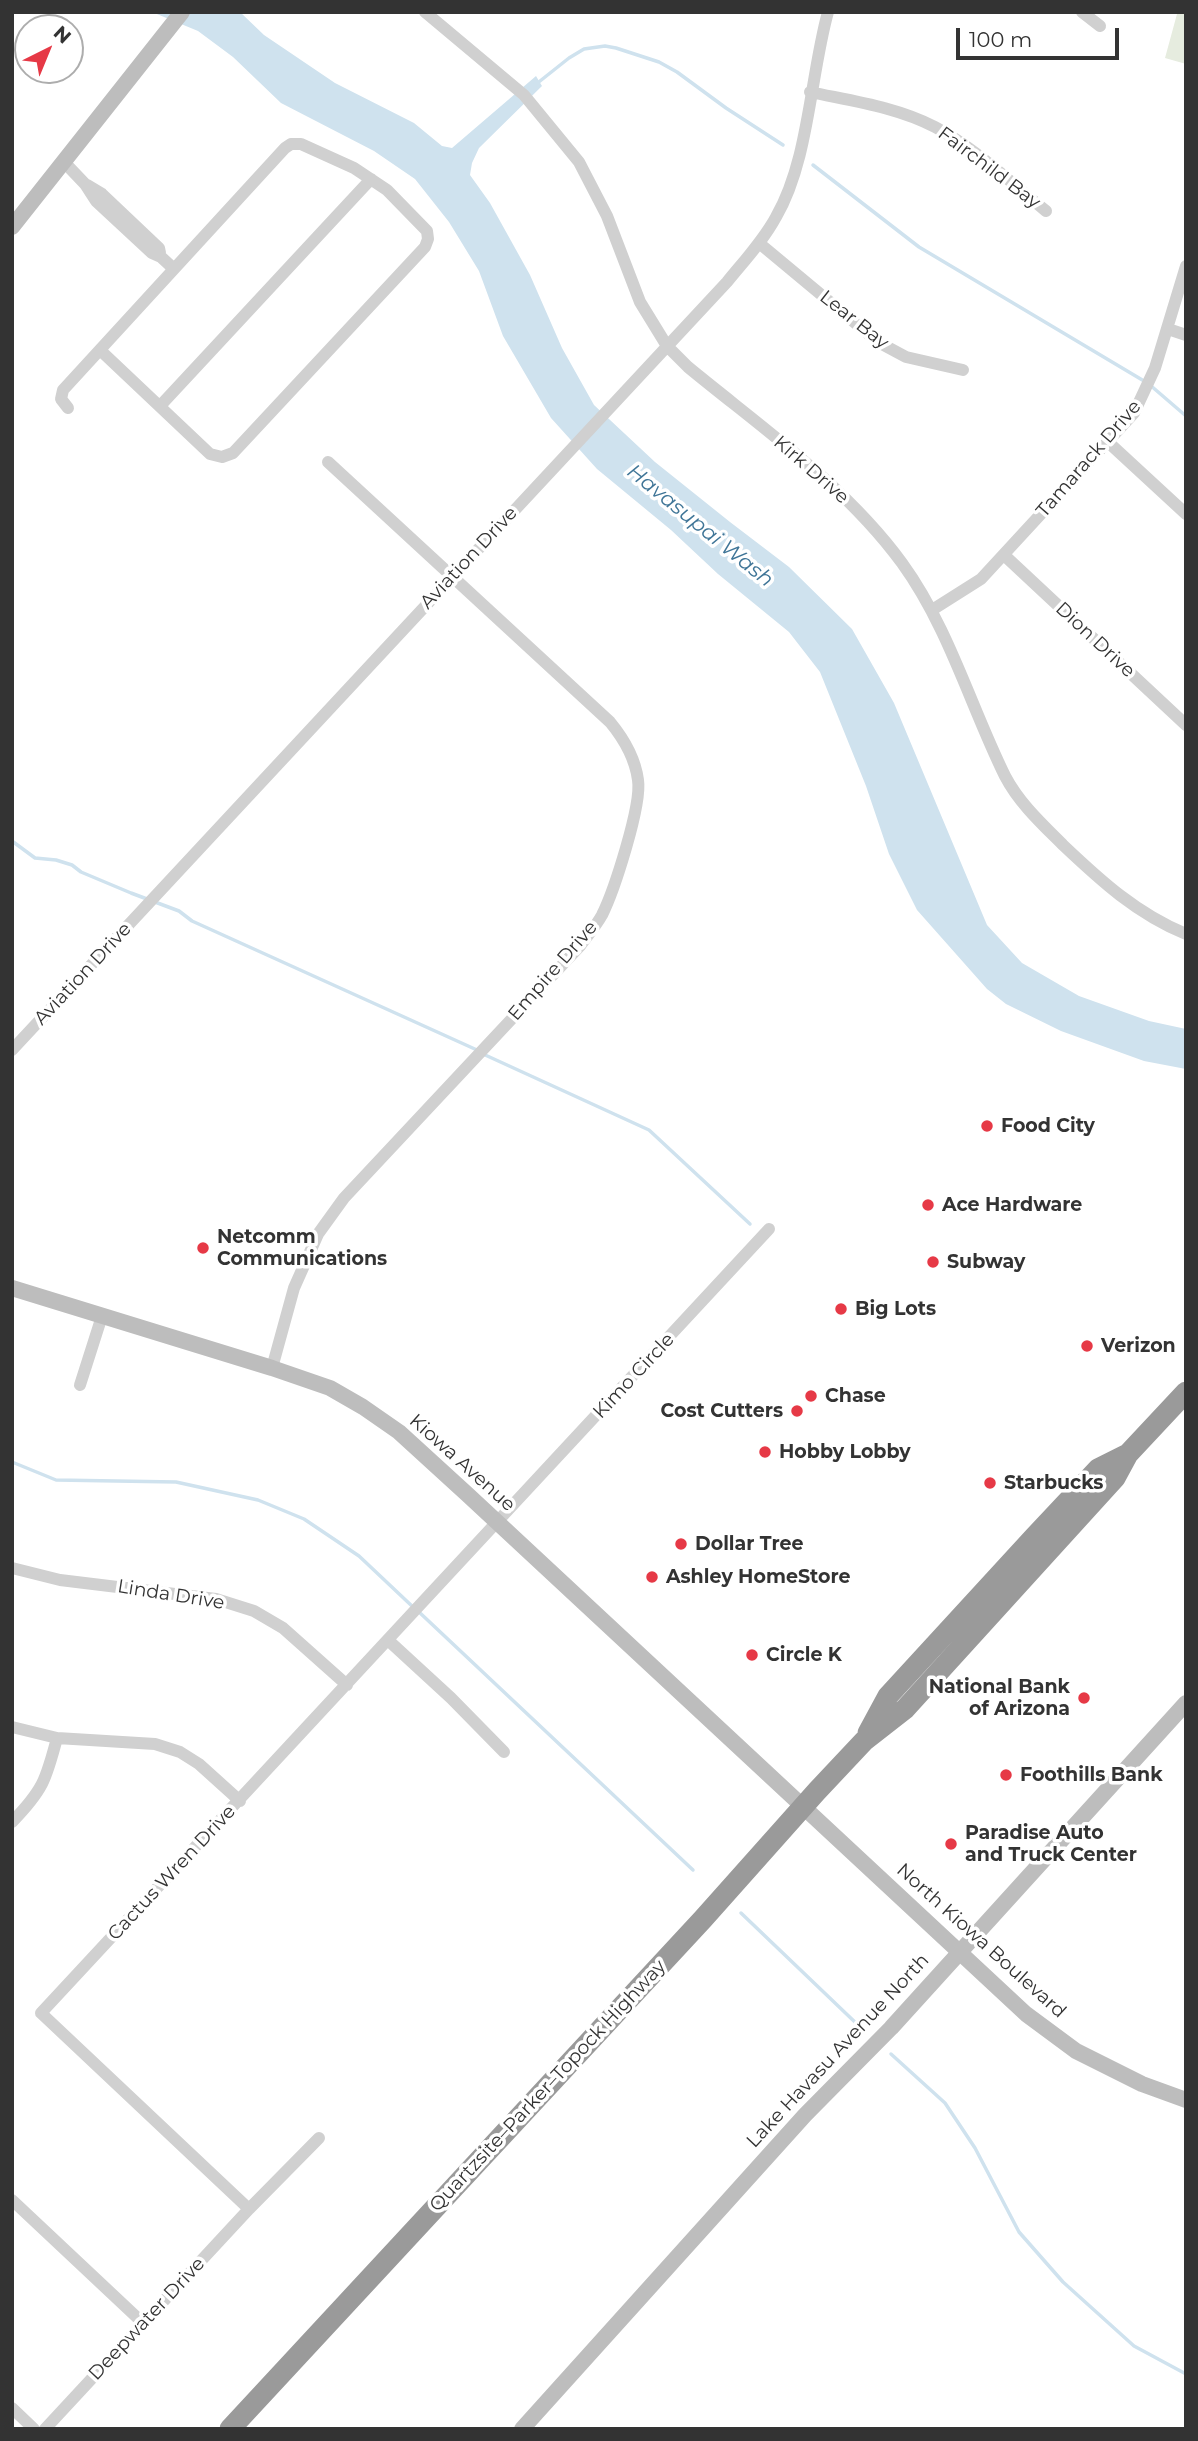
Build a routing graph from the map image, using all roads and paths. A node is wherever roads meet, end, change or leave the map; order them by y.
1 (182, 12) edge
2 (425, 12) edge
3 (828, 12) edge
4 (1082, 12) edge
5 (1100, 26) dead end
6 (810, 92) junction
7 (65, 163) junction
8 (371, 179) junction
9 (1046, 211) dead end
10 (12, 227) edge
11 (760, 243) junction
12 (1186, 266) edge
13 (174, 269) junction
14 (1168, 329) junction
15 (1186, 335) edge
16 (667, 346) junction
17 (100, 350) junction
18 (963, 370) dead end
19 (160, 406) junction
20 (68, 408) dead end
21 (1108, 442) junction
22 (328, 462) dead end
23 (1186, 514) edge
24 (1003, 555) junction
25 (452, 576) junction
26 (932, 610) junction
27 (1186, 725) edge
28 (1186, 934) edge
29 (12, 1050) edge
30 (769, 1229) dead end
31 (12, 1287) edge
32 (102, 1316) junction
33 (272, 1368) junction
34 (80, 1385) dead end
35 (1186, 1392) edge
36 (498, 1523) junction
37 (12, 1568) edge
38 (389, 1640) junction
39 (347, 1685) junction
40 (1186, 1703) edge
41 (12, 1727) edge
42 (57, 1738) junction
43 (504, 1752) dead end
44 (240, 1801) junction
45 (802, 1807) junction
46 (12, 1822) edge
47 (959, 1953) junction
48 (1186, 2100) edge
49 (319, 2138) dead end
50 (12, 2200) edge
51 (249, 2209) junction
52 (144, 2324) junction
53 (12, 2409) edge
54 (34, 2429) edge
55 (45, 2429) edge
56 (230, 2429) edge
57 (522, 2429) edge

1 - 7 street
2 - 16 street, Kirk Drive
3 - 6 street, Aviation Drive
4 - 5 street
6 - 9 street, Fairchild Bay
6 - 11 street, Aviation Drive
7 - 10 street
7 - 13 street
8 - 13 street
8 - 19 street
8 - 19 street
11 - 16 street, Aviation Drive
11 - 18 street, Lear Bay
12 - 14 street, Tamarack Drive
13 - 17 street
14 - 15 street
14 - 21 street, Tamarack Drive
16 - 25 street, Aviation Drive
16 - 26 street, Kirk Drive
17 - 19 street
17 - 20 street
21 - 23 street
21 - 24 street, Tamarack Drive
22 - 25 street, Empire Drive
24 - 26 street, Tamarack Drive
24 - 27 street, Dion Drive
25 - 29 street, Aviation Drive
25 - 33 street, Empire Drive
26 - 28 street, Kirk Drive
30 - 36 street, Kimo Circle
31 - 32 street, Kiowa Avenue
32 - 33 street, Kiowa Avenue
32 - 34 street
33 - 36 street, Kiowa Avenue
35 - 45 highway, Quartzsite–Parker–Topock Highway
36 - 38 street, Cactus Wren Drive
36 - 45 street, Kiowa Avenue
37 - 39 street, Linda Drive
38 - 39 street, Cactus Wren Drive
38 - 43 street
39 - 44 street, Cactus Wren Drive
40 - 47 street, Lake Havasu Avenue North
41 - 42 street
42 - 44 street
42 - 46 street
44 - 51 street, Cactus Wren Drive
45 - 47 street, North Kiowa Boulevard
45 - 56 highway, Quartzsite–Parker–Topock Highway
47 - 48 street, North Kiowa Boulevard
47 - 57 street, Lake Havasu Avenue North
49 - 51 street, Deepwater Drive
50 - 52 street
51 - 52 street, Deepwater Drive
52 - 55 street, Deepwater Drive
53 - 54 street

